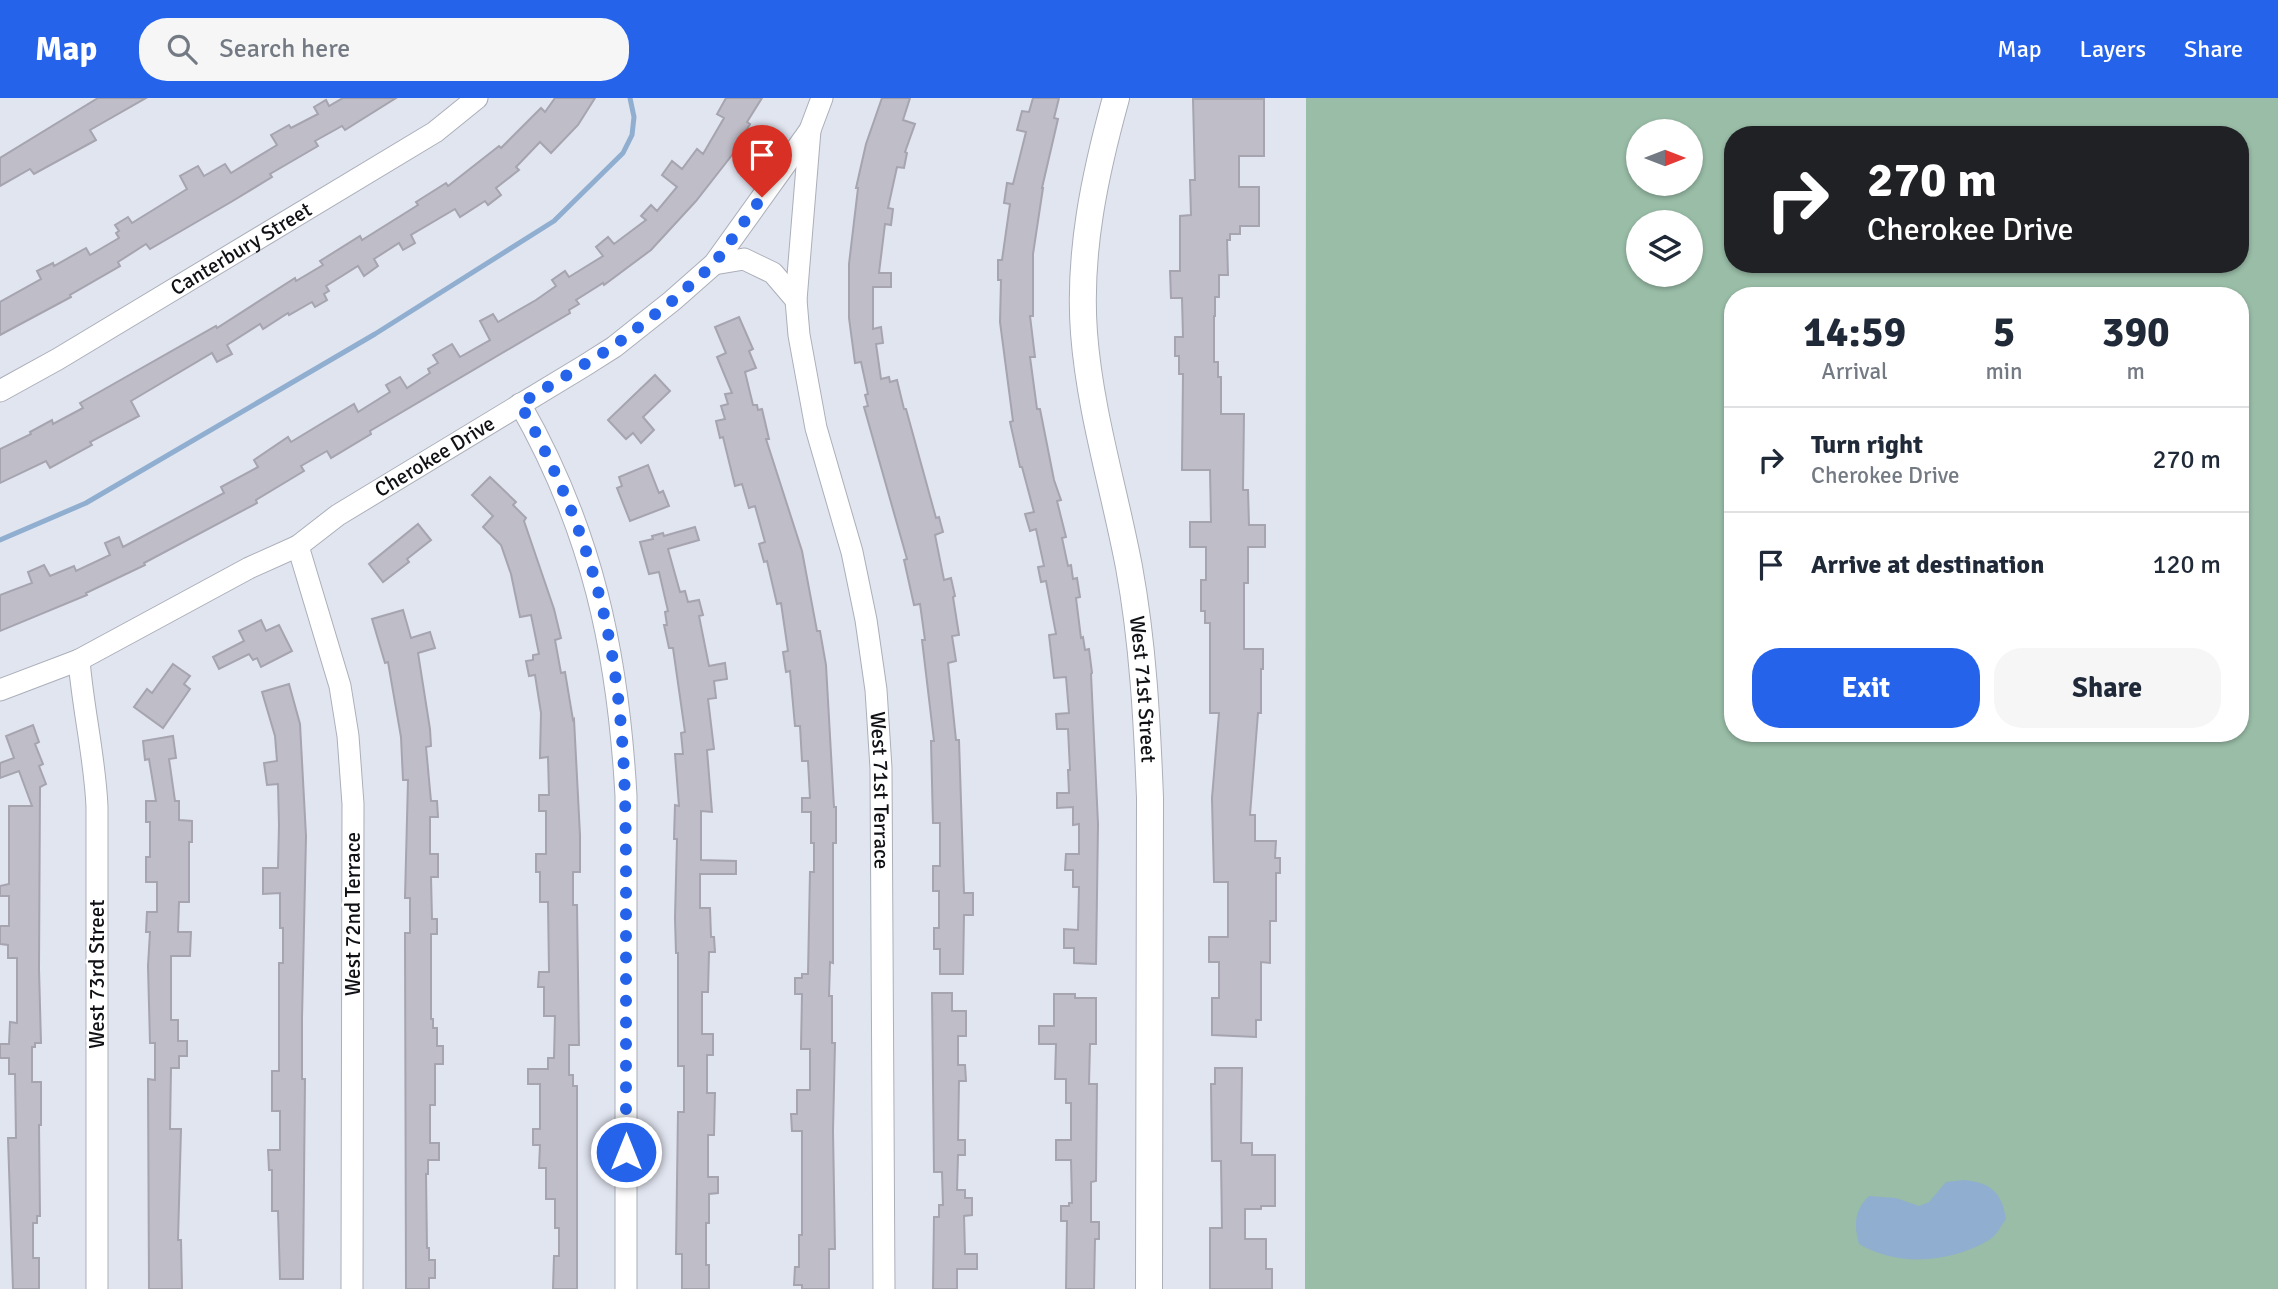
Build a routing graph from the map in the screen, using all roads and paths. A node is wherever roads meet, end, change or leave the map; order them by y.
1 (477, 98) edge
2 (822, 98) edge
3 (1116, 98) edge
4 (810, 131) junction
5 (714, 264) junction
6 (796, 300) junction
7 (0, 391) edge
8 (520, 404) junction
9 (298, 546) junction
10 (79, 660) junction
11 (0, 690) edge
12 (97, 1289) edge
13 (352, 1289) edge
14 (626, 1289) edge
15 (884, 1289) edge
16 (1149, 1289) edge

1 - 7 street, Canterbury Street
2 - 4 street, Cherokee Drive
3 - 16 street, West 71st Street
4 - 5 street, Cherokee Drive
4 - 6 street, West 71st Terrace
5 - 6 street
5 - 8 street, Cherokee Drive
6 - 15 street, West 71st Terrace
8 - 9 street, Cherokee Drive
8 - 14 street
9 - 10 street, Cherokee Drive
9 - 13 street, West 72nd Terrace
10 - 11 street, Cherokee Drive
10 - 12 street, West 73rd Street

